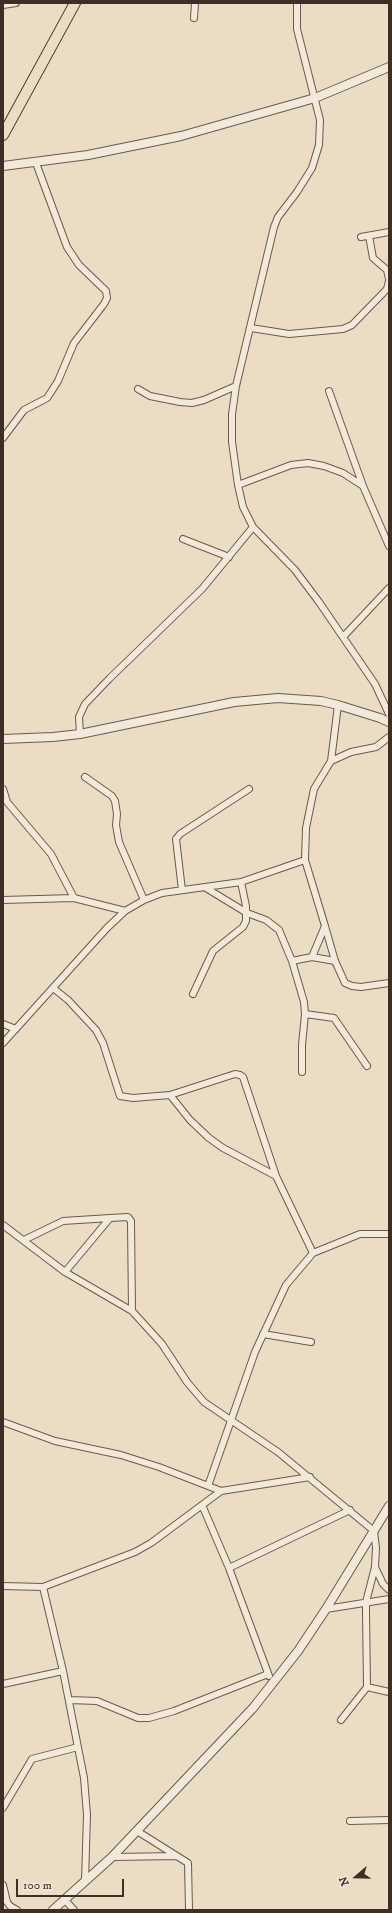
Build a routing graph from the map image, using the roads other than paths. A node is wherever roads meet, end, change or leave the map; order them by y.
1 (16, 3) edge
2 (75, 3) edge
3 (195, 3) edge
4 (297, 3) edge
5 (3, 5) edge
6 (194, 18) dead end
7 (389, 68) edge
8 (315, 98) junction
9 (3, 135) edge
10 (36, 163) junction
11 (3, 166) edge
12 (389, 232) edge
13 (369, 236) junction
14 (361, 237) dead end
15 (389, 280) edge
16 (251, 328) junction
17 (236, 386) junction
18 (138, 389) dead end
19 (330, 391) dead end
20 (3, 438) edge
21 (238, 485) junction
22 (363, 486) junction
23 (253, 527) junction
24 (183, 539) dead end
25 (389, 546) edge
26 (229, 557) junction
27 (389, 588) edge
28 (343, 637) junction
29 (338, 705) junction
30 (389, 714) edge
31 (389, 722) edge
32 (80, 734) junction
33 (389, 737) edge
34 (3, 739) edge
35 (331, 761) junction
36 (85, 777) dead end
37 (3, 789) edge
38 (249, 789) dead end
39 (5, 803) edge
40 (305, 860) junction
41 (241, 882) junction
42 (206, 888) junction
43 (182, 890) junction
44 (74, 898) junction
45 (3, 900) edge
46 (144, 900) junction
47 (125, 911) junction
48 (247, 913) junction
49 (325, 926) junction
50 (312, 957) junction
51 (292, 961) junction
52 (335, 961) junction
53 (389, 983) edge
54 (54, 988) junction
55 (193, 994) dead end
56 (306, 1014) junction
57 (3, 1024) edge
58 (16, 1029) junction
59 (3, 1042) edge
60 (367, 1066) dead end
61 (302, 1072) dead end
62 (170, 1095) junction
63 (276, 1176) junction
64 (110, 1218) junction
65 (3, 1225) edge
66 (389, 1234) edge
67 (24, 1240) junction
68 (314, 1253) junction
69 (65, 1272) junction
70 (132, 1311) junction
71 (263, 1334) junction
72 (311, 1342) dead end
73 (230, 1420) junction
74 (4, 1424) edge
75 (310, 1477) junction
76 (208, 1486) junction
77 (221, 1491) junction
78 (202, 1505) junction
79 (389, 1506) edge
80 (350, 1510) junction
81 (374, 1531) junction
82 (375, 1567) junction
83 (229, 1568) junction
84 (3, 1586) edge
85 (44, 1587) junction
86 (389, 1590) edge
87 (389, 1599) edge
88 (366, 1602) junction
89 (326, 1609) junction
90 (63, 1671) junction
91 (268, 1674) junction
92 (3, 1684) edge
93 (272, 1685) junction
94 (368, 1687) junction
95 (389, 1692) edge
96 (69, 1700) junction
97 (341, 1720) dead end
98 (78, 1747) junction
99 (3, 1808) edge
100 (389, 1820) edge
101 (350, 1821) dead end
102 (137, 1830) junction
103 (177, 1856) junction
104 (112, 1857) junction
105 (86, 1881) junction
106 (3, 1885) edge
107 (64, 1900) junction
108 (17, 1910) edge
109 (53, 1910) edge
110 (74, 1910) edge
111 (189, 1910) edge

1 - 5 street
2 - 9 main road
3 - 6 street
4 - 8 street
7 - 8 street
8 - 10 street
8 - 16 street
10 - 11 street
10 - 20 street
12 - 13 street
13 - 14 street
13 - 15 street
15 - 16 street
16 - 17 street
17 - 18 street
17 - 21 street
19 - 22 street
21 - 22 street
21 - 23 street
22 - 25 street
23 - 26 street
23 - 28 street
24 - 26 street
26 - 32 street
27 - 28 street
28 - 30 street
29 - 31 street
29 - 32 street
29 - 35 street
32 - 34 street
33 - 35 street
35 - 40 street
36 - 46 street
37 - 39 street
38 - 43 street
39 - 44 street
40 - 41 street
40 - 49 street
41 - 42 street
41 - 48 street
42 - 43 street
42 - 48 street
43 - 46 street
44 - 45 street
44 - 47 street
46 - 47 street
47 - 54 street
48 - 51 street
48 - 55 street
49 - 50 street
49 - 52 street
50 - 51 street
50 - 52 street
51 - 56 street
52 - 53 street
54 - 58 street
54 - 62 street
56 - 60 street
56 - 61 street
57 - 58 street
58 - 59 street
62 - 63 street
62 - 63 street
63 - 68 street
64 - 67 street
64 - 69 street
64 - 70 street
65 - 67 street
66 - 68 street
67 - 69 street
68 - 71 street
69 - 70 street
70 - 73 street
71 - 72 street
71 - 73 street
73 - 75 street
73 - 76 street
74 - 76 street
75 - 77 street
75 - 80 street
76 - 77 street
77 - 78 street
78 - 83 street
78 - 85 street
79 - 81 street
80 - 81 street
80 - 83 street
81 - 82 street
81 - 89 street
82 - 86 street
82 - 88 street
83 - 91 street
84 - 85 street
85 - 90 street
87 - 88 street
88 - 89 street
88 - 94 street
89 - 93 street
90 - 92 street
90 - 96 street
91 - 93 street
91 - 96 street
93 - 102 street
94 - 95 street
94 - 97 street
96 - 98 street
98 - 99 street
98 - 105 street
100 - 101 street
102 - 103 street
102 - 104 street
103 - 104 street
103 - 111 street
104 - 105 street
105 - 107 street
106 - 108 street
107 - 109 street
107 - 110 street

